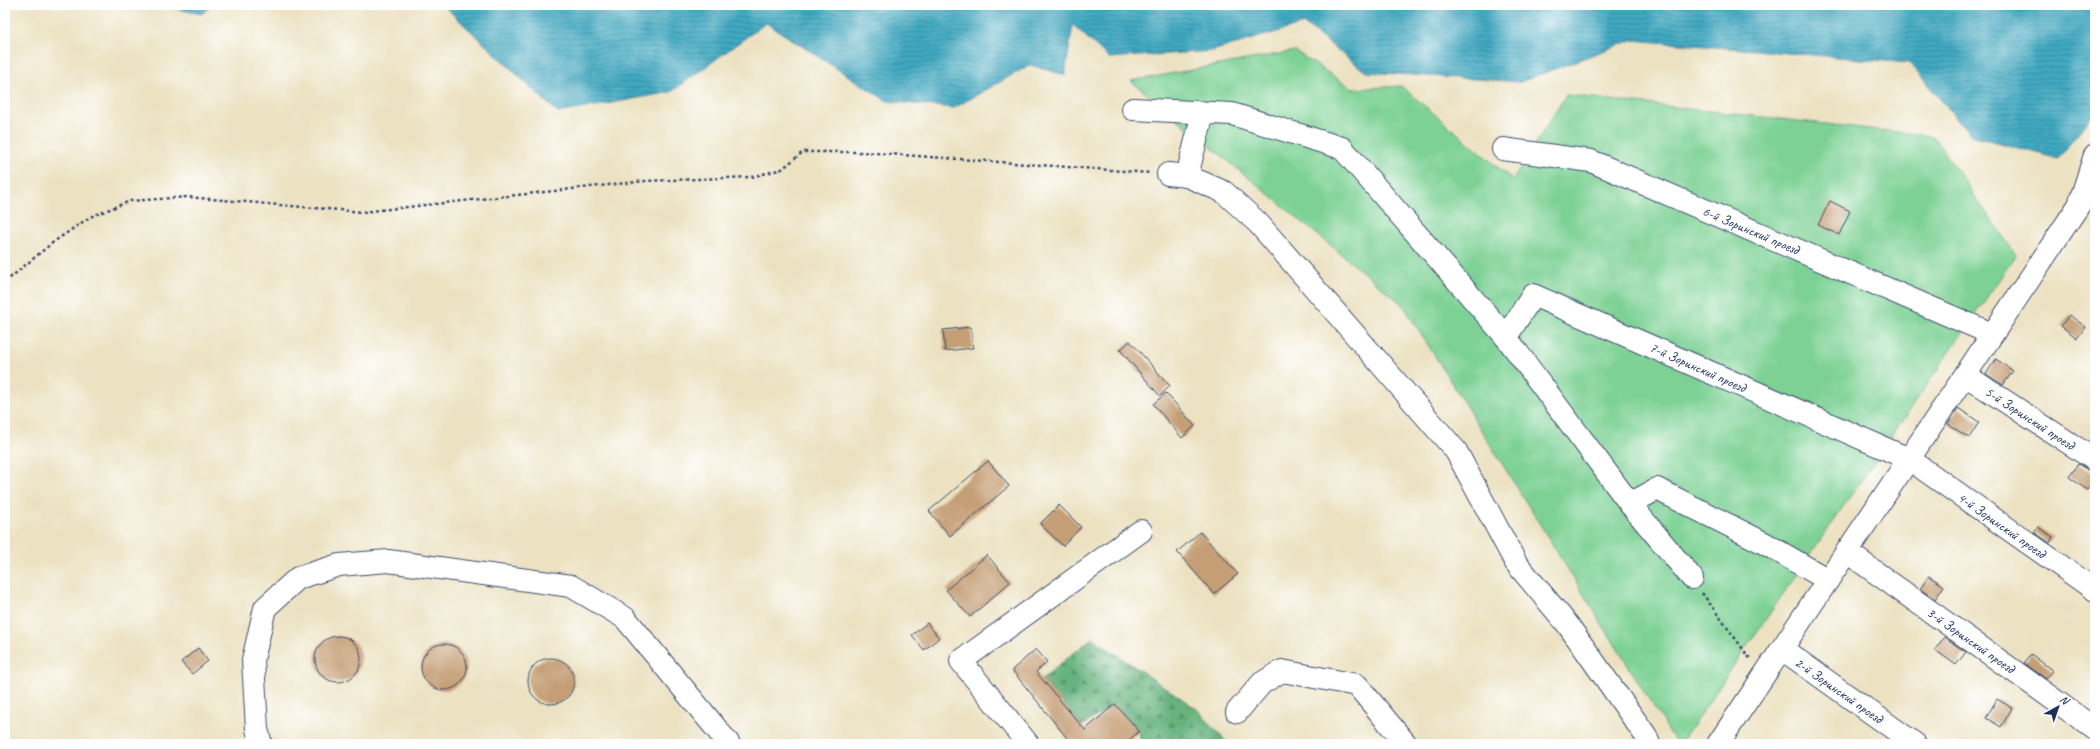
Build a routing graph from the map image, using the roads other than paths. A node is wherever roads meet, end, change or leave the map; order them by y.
1 (1133, 110) dead end
2 (1204, 113) junction
3 (1503, 150) dead end
4 (2095, 155) edge
5 (1992, 334) junction
6 (1506, 337) junction
7 (1965, 375) junction
8 (1909, 459) junction
9 (2095, 460) edge
10 (1630, 504) junction
11 (1141, 532) dead end
12 (1847, 552) junction
13 (1692, 578) road end
14 (1828, 580) junction
15 (2095, 590) edge
16 (1782, 649) junction
17 (1237, 712) dead end
18 (2095, 728) edge
19 (260, 744) edge
20 (729, 744) edge
21 (1028, 744) edge
22 (1406, 744) edge
23 (1649, 744) edge
24 (1719, 744) edge
25 (1915, 744) edge

1 - 2 street
2 - 6 street
2 - 23 street
3 - 5 street, 6-й Зоринский проезд
4 - 5 street
5 - 7 street
6 - 8 street, 7-й Зоринский проезд
6 - 10 street
7 - 8 street
7 - 9 street, 5-й Зоринский проезд
8 - 12 street
8 - 15 street, 4-й Зоринский проезд
10 - 13 street
10 - 14 street
11 - 21 street
12 - 14 street
12 - 18 street, 3-й Зоринский проезд
14 - 16 street
16 - 24 street
16 - 25 street, 2-й Зоринский проезд
17 - 22 street
19 - 20 street

